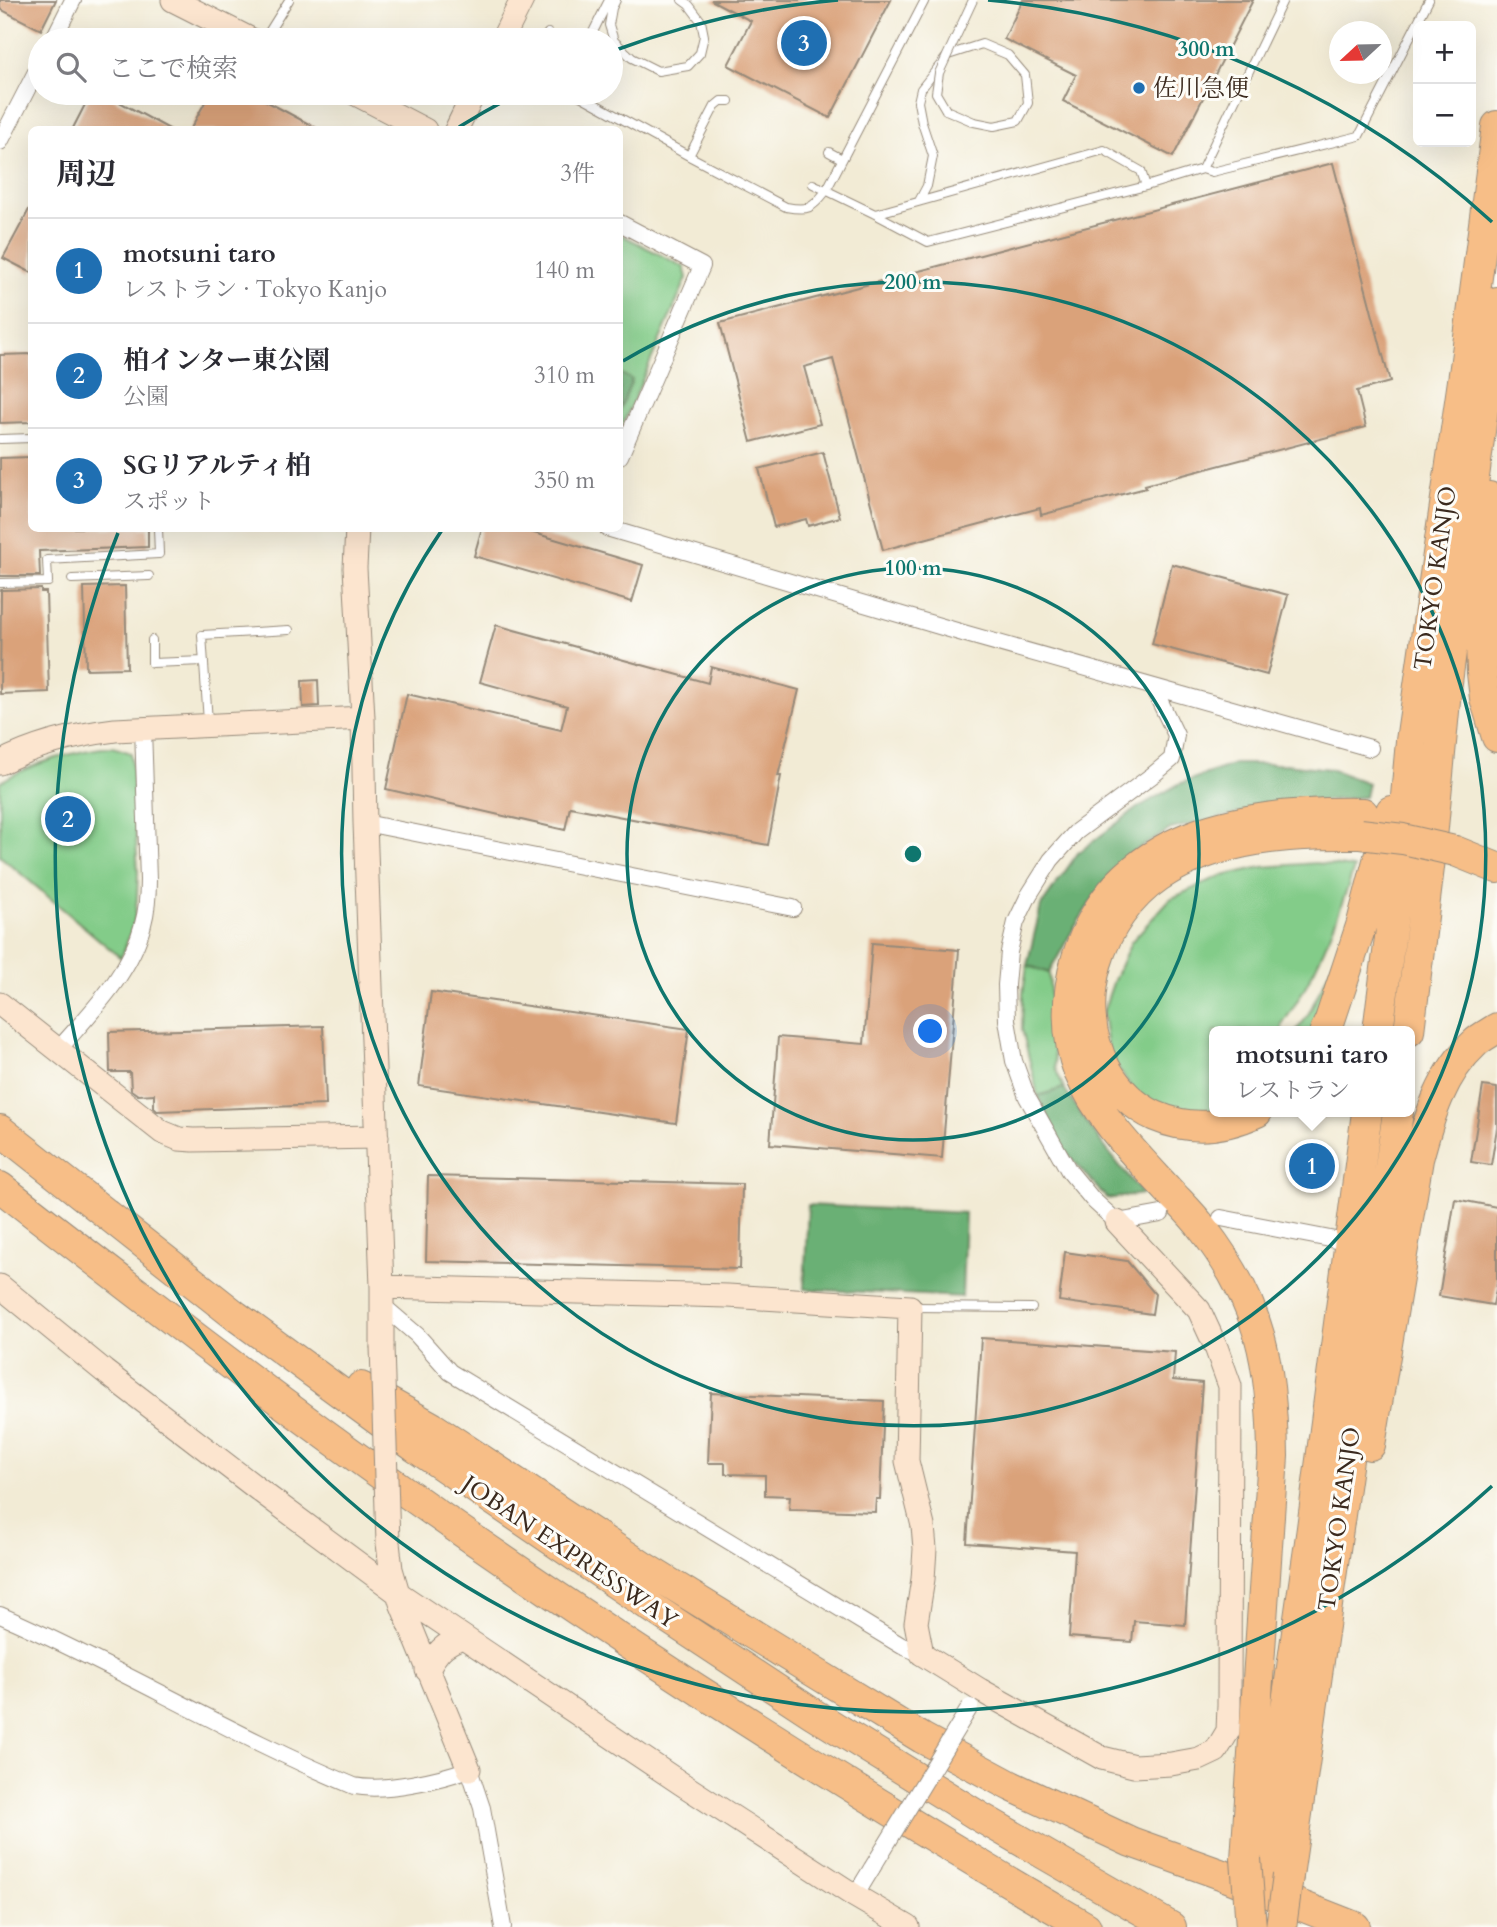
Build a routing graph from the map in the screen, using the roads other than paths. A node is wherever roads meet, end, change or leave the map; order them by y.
1 (73, 0) edge
2 (173, 0) edge
3 (289, 0) edge
4 (522, 0) edge
5 (609, 0) edge
6 (616, 0) edge
7 (682, 0) edge
8 (925, 0) edge
9 (973, 0) edge
10 (1283, 0) edge
11 (1429, 0) edge
12 (58, 28) edge
13 (228, 28) edge
14 (272, 28) edge
15 (509, 28) edge
16 (595, 28) edge
17 (610, 28) edge
18 (623, 50) edge
19 (28, 87) edge
20 (729, 101) dead end
21 (377, 105) edge
22 (468, 105) edge
23 (597, 105) edge
24 (417, 126) edge
25 (458, 126) edge
26 (1497, 126) edge
27 (0, 142) edge
28 (829, 152) dead end
29 (689, 156) junction
30 (842, 159) junction
31 (1202, 169) junction
32 (813, 184) dead end
33 (1146, 186) junction
34 (826, 191) junction
35 (919, 201) junction
36 (875, 214) junction
37 (623, 225) edge
38 (1497, 302) edge
39 (1488, 364) junction
40 (28, 438) edge
41 (0, 439) edge
42 (623, 449) edge
43 (158, 532) edge
44 (357, 532) edge
45 (621, 532) edge
46 (149, 576) dead end
47 (72, 579) dead end
48 (0, 583) edge
49 (289, 630) dead end
50 (152, 640) dead end
51 (204, 660) junction
52 (1153, 687) junction
53 (363, 719) junction
54 (208, 725) junction
55 (143, 728) junction
56 (1497, 737) edge
57 (1411, 741) junction
58 (1370, 748) dead end
59 (0, 763) edge
60 (365, 823) junction
61 (1362, 823) junction
62 (1456, 841) junction
63 (1497, 846) edge
64 (1497, 868) edge
65 (793, 908) dead end
66 (0, 1004) edge
67 (1327, 1026) edge
68 (1379, 1026) edge
69 (1410, 1026) edge
70 (1497, 1028) edge
71 (58, 1050) junction
72 (1246, 1117) edge
73 (1366, 1117) edge
74 (1397, 1117) edge
75 (0, 1130) edge
76 (377, 1137) junction
77 (0, 1187) edge
78 (1161, 1214) dead end
79 (1221, 1218) dead end
80 (1117, 1222) junction
81 (1348, 1243) junction
82 (1379, 1248) junction
83 (0, 1286) edge
84 (382, 1296) junction
85 (910, 1307) junction
86 (1032, 1308) dead end
87 (236, 1315) junction
88 (1337, 1529) junction
89 (398, 1593) junction
90 (0, 1615) edge
91 (463, 1637) junction
92 (922, 1654) junction
93 (427, 1670) junction
94 (975, 1698) junction
95 (469, 1769) junction
96 (1267, 1867) junction
97 (855, 1896) junction
98 (503, 1927) edge
99 (908, 1927) edge
100 (1086, 1927) edge
101 (1171, 1927) edge
102 (1251, 1927) edge
103 (1257, 1927) edge
104 (1281, 1927) edge
105 (1355, 1927) edge

1 - 12 street
2 - 13 street
3 - 14 lane
4 - 15 street
5 - 16 lane
6 - 17 lane
7 - 18 lane
8 - 30 lane
9 - 35 lane, bridge
10 - 31 lane
11 - 31 lane
19 - 27 street
20 - 29 lane
21 - 24 street
22 - 25 street
23 - 29 lane
26 - 57 highway, TOKYO KANJO
28 - 30 lane
29 - 34 lane
30 - 34 lane
31 - 33 lane
32 - 34 lane
33 - 35 lane
33 - 36 lane
34 - 36 lane
35 - 36 lane
37 - 42 street
38 - 39 highway, TOKYO KANJO
39 - 56 highway
39 - 69 highway, TOKYO KANJO
40 - 41 lane
43 - 48 lane
44 - 53 street
45 - 52 street
46 - 47 lane
49 - 51 lane
50 - 51 lane
51 - 54 lane
52 - 58 street
52 - 80 street
53 - 54 street
53 - 60 street
54 - 55 street
55 - 59 street
55 - 71 street
57 - 67 highway
57 - 68 highway, TOKYO KANJO
60 - 65 street
60 - 76 street
61 - 62 highway, bridge
61 - 72 highway
61 - 96 highway
62 - 63 highway
62 - 64 highway
66 - 71 street
70 - 88 highway
71 - 76 street
73 - 81 highway, TOKYO KANJO
74 - 82 highway, TOKYO KANJO
75 - 87 highway, JOBAN EXPRESSWAY
76 - 84 street
77 - 100 highway, JOBAN EXPRESSWAY
78 - 80 street
79 - 81 street
80 - 94 street
81 - 82 street
81 - 96 highway, TOKYO KANJO
82 - 88 highway, TOKYO KANJO
83 - 89 street
84 - 85 street
84 - 89 street, bridge
84 - 92 street
85 - 86 lane
85 - 92 street
87 - 101 highway, JOBAN EXPRESSWAY
87 - 105 highway
88 - 96 highway, TOKYO KANJO
89 - 91 street
89 - 93 street
90 - 95 street
91 - 93 street
91 - 97 street
92 - 94 street
93 - 95 street
94 - 97 street, bridge
95 - 98 street
96 - 102 highway, bridge
96 - 103 highway, TOKYO KANJO
96 - 104 highway, TOKYO KANJO, bridge
97 - 99 street

